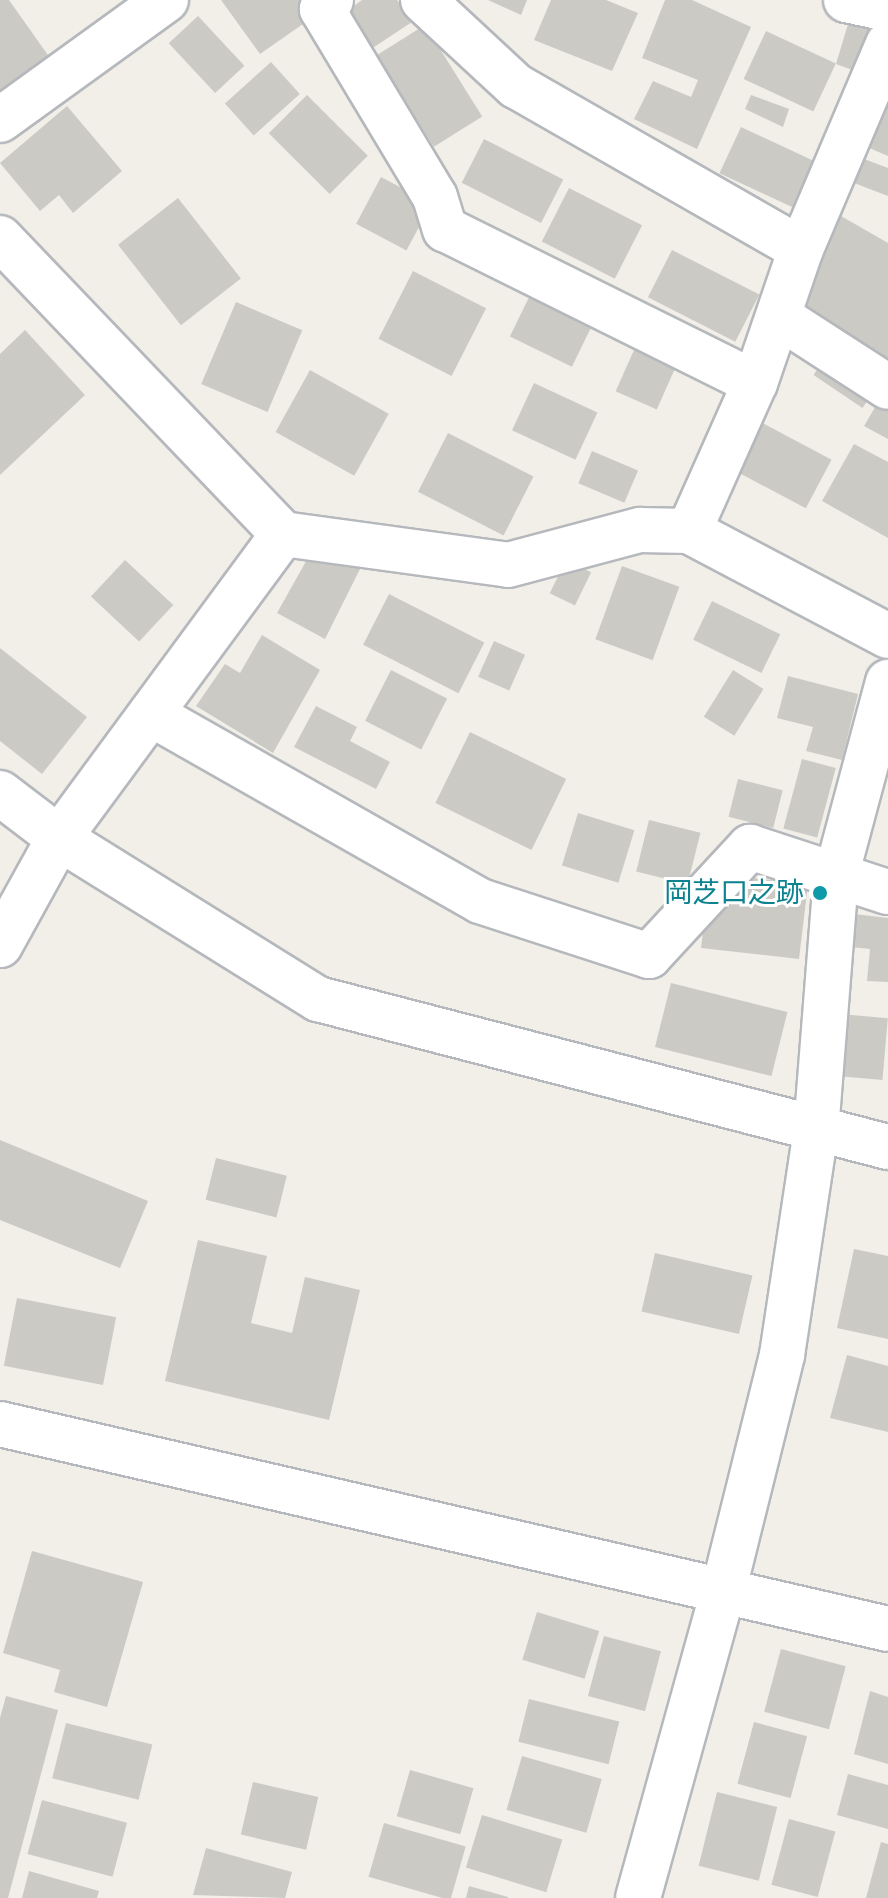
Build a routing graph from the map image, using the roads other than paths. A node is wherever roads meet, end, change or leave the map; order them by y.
1 (166, 0) edge
2 (331, 0) edge
3 (423, 0) edge
4 (846, 0) edge
5 (888, 9) edge
6 (888, 44) edge
7 (0, 120) edge
8 (0, 238) edge
9 (801, 249) junction
10 (781, 318) junction
11 (755, 383) junction
12 (888, 387) edge
13 (689, 531) junction
14 (283, 534) junction
15 (888, 636) edge
16 (888, 682) edge
17 (151, 714) junction
18 (0, 793) edge
19 (59, 838) junction
20 (836, 876) junction
21 (888, 892) edge
22 (0, 945) edge
23 (816, 1131) junction
24 (888, 1147) edge
25 (0, 1424) edge
26 (723, 1592) junction
27 (888, 1629) edge
28 (638, 1898) edge

1 - 7 street
2 - 11 street
3 - 9 street
4 - 5 street
6 - 9 street
8 - 14 street
9 - 10 street
10 - 11 street
10 - 12 street
11 - 13 street
13 - 14 street
13 - 15 street
14 - 17 street
16 - 20 street
17 - 19 street
17 - 20 street
18 - 19 street
19 - 22 street
19 - 23 street
20 - 21 street
20 - 23 street
23 - 24 street
23 - 26 street
25 - 26 street
26 - 27 street
26 - 28 street

